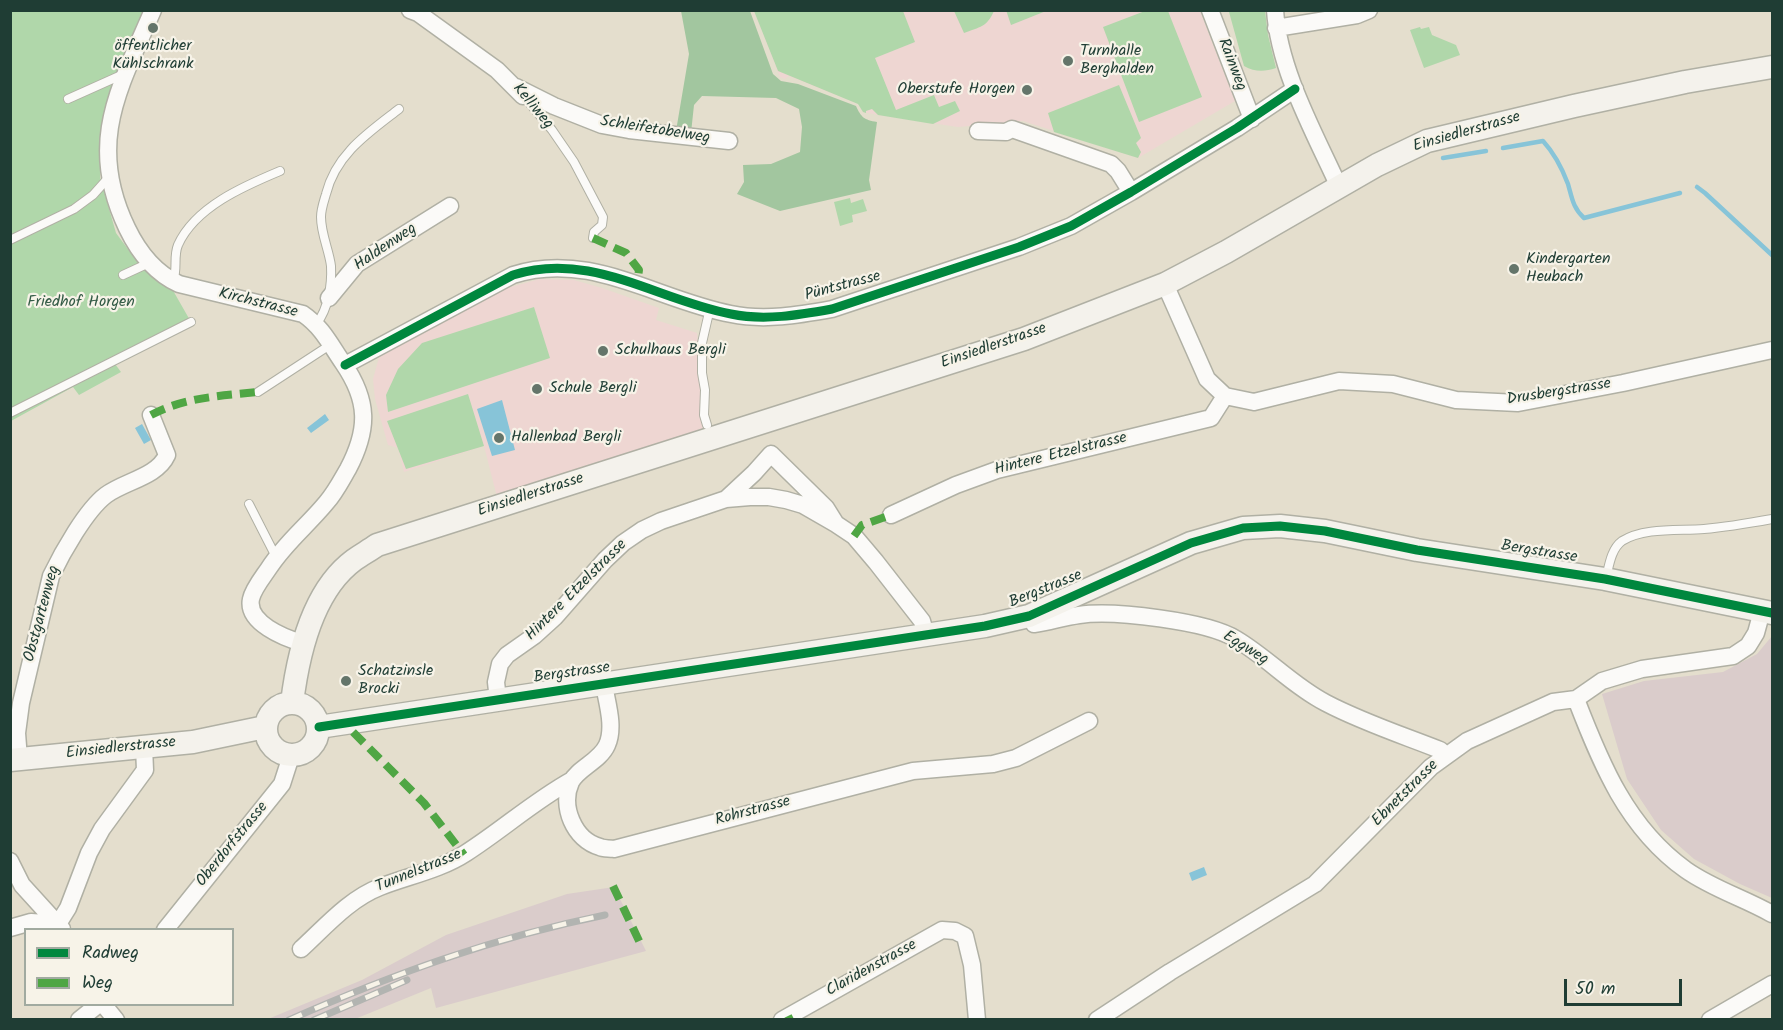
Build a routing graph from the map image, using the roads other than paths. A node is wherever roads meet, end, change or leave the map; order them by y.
1 (153, 10) edge
2 (1210, 10) edge
3 (1275, 10) edge
4 (1369, 10) edge
5 (416, 11) edge
6 (1276, 28) junction
7 (1773, 67) edge
8 (126, 73) junction
9 (1295, 89) junction
10 (521, 93) junction
11 (68, 99) dead end
12 (399, 109) dead end
13 (1252, 119) junction
14 (978, 131) dead end
15 (729, 141) dead end
16 (280, 171) dead end
17 (110, 176) junction
18 (1339, 187) junction
19 (1131, 192) junction
20 (450, 206) dead end
21 (593, 238) dead end
22 (10, 240) edge
23 (149, 263) junction
24 (123, 275) dead end
25 (173, 281) junction
26 (1165, 284) junction
27 (328, 298) junction
28 (710, 308) junction
29 (191, 322) dead end
30 (317, 323) junction
31 (330, 345) junction
32 (1773, 350) edge
33 (345, 365) junction
34 (258, 392) dead end
35 (1225, 396) junction
36 (10, 413) edge
37 (151, 415) dead end
38 (707, 425) dead end
39 (726, 499) junction
40 (249, 504) dead end
41 (891, 515) dead end
42 (1773, 519) edge
43 (836, 524) junction
44 (278, 555) junction
45 (1605, 579) junction
46 (1767, 612) edge
47 (1029, 616) junction
48 (926, 634) junction
49 (302, 643) junction
50 (604, 685) junction
51 (1576, 699) junction
52 (498, 700) junction
53 (292, 703) junction
54 (1089, 722) dead end
55 (318, 727) junction
56 (266, 728) junction
57 (14, 733) edge
58 (144, 747) junction
59 (1446, 755) junction
60 (291, 756) junction
61 (15, 759) edge
62 (572, 780) junction
63 (10, 861) edge
64 (1773, 914) edge
65 (60, 927) edge
66 (10, 928) edge
67 (167, 928) edge
68 (301, 950) dead end
69 (1773, 984) edge
70 (100, 1006) edge
71 (102, 1006) edge
72 (80, 1020) edge
73 (116, 1020) edge
74 (782, 1020) edge
75 (977, 1020) edge
76 (1097, 1020) edge
77 (1710, 1020) edge

1 - 8 street, Kirchstrasse
2 - 13 street, Rainweg
3 - 6 street
4 - 6 street
5 - 10 street, Kelliweg
6 - 9 street
7 - 18 main road, Einsiedlerstrasse
8 - 11 lane
8 - 17 street, Kirchstrasse
9 - 13 street, Püntstrasse
9 - 18 street
10 - 15 street, Schleifetobelweg
10 - 21 lane, Kelliweg
12 - 27 lane
13 - 19 street, Püntstrasse
14 - 19 street
16 - 25 lane
17 - 22 lane
17 - 23 street, Kirchstrasse
18 - 26 main road, Einsiedlerstrasse
19 - 28 street, Püntstrasse
20 - 27 street, Haldenweg
23 - 24 lane
23 - 25 street, Kirchstrasse
25 - 30 street, Kirchstrasse
26 - 35 street
26 - 49 main road, Einsiedlerstrasse
27 - 30 lane
28 - 33 street, Püntstrasse
28 - 38 lane
29 - 36 lane
30 - 31 street, Kirchstrasse
31 - 33 street, Kirchstrasse
31 - 34 lane
32 - 35 street, Drusbergstrasse
33 - 44 street, Kirchstrasse
35 - 41 street, Hintere Etzelstrasse
37 - 57 street, Obstgartenweg
39 - 43 street, Hintere Etzelstrasse
39 - 43 street, Hintere Etzelstrasse
39 - 52 street, Hintere Etzelstrasse
40 - 44 lane
42 - 45 lane
43 - 48 street
44 - 49 street, Kirchstrasse
45 - 46 main road, Bergstrasse
45 - 47 main road, Bergstrasse
46 - 51 street, Ebnetstrasse
47 - 48 main road, Bergstrasse
47 - 59 street, Eggweg
48 - 50 main road, Bergstrasse
49 - 53 main road, Einsiedlerstrasse
50 - 52 main road, Bergstrasse
50 - 62 street
51 - 59 street, Ebnetstrasse
51 - 64 street
52 - 55 main road, Bergstrasse
53 - 55 main road
53 - 56 main road
54 - 62 street, Rohrstrasse
55 - 60 main road
56 - 58 main road, Einsiedlerstrasse
56 - 60 main road
57 - 61 street, Obstgartenweg
58 - 61 main road, Einsiedlerstrasse
58 - 65 street
59 - 76 street, Ebnetstrasse
60 - 67 street, Oberdorfstrasse
62 - 68 street, Tunnelstrasse
63 - 65 street
65 - 66 street
69 - 77 street
70 - 72 street
71 - 73 street
74 - 75 street, Claridenstrasse

